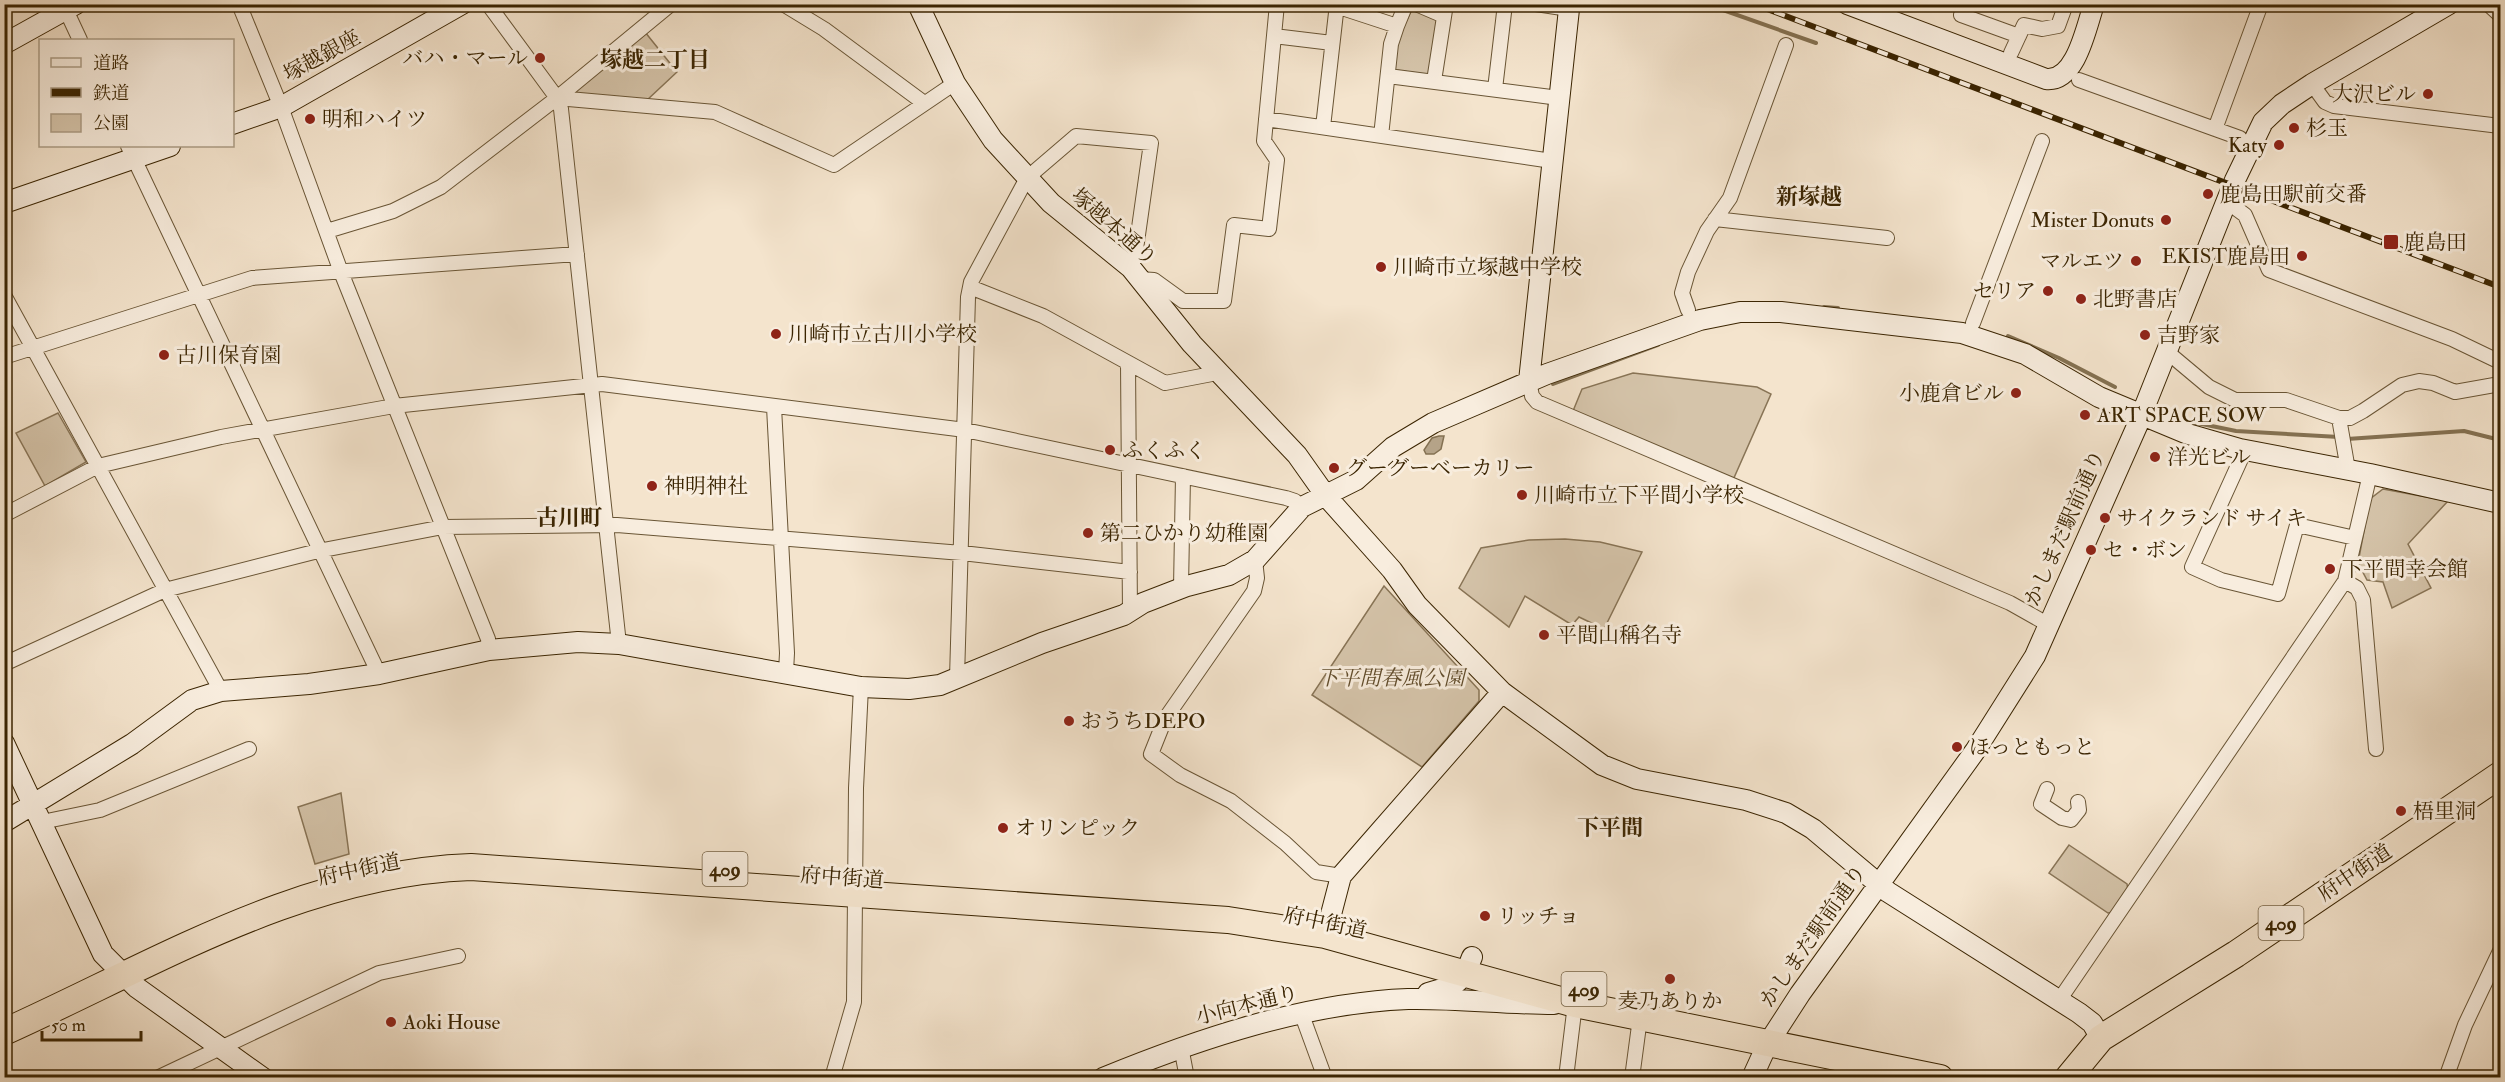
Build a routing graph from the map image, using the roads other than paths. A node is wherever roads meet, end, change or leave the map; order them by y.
1 (239, 4) edge
2 (462, 4) edge
3 (488, 4) edge
4 (671, 4) edge
5 (783, 4) edge
6 (918, 4) edge
7 (1277, 4) edge
8 (1407, 4) edge
9 (1416, 4) edge
10 (1505, 4) edge
11 (1536, 4) edge
12 (1847, 4) edge
13 (2066, 4) edge
14 (2094, 4) edge
15 (2261, 4) edge
16 (2449, 4) edge
17 (2488, 4) edge
18 (1336, 5) edge
19 (71, 7) edge
20 (1569, 9) joint
21 (1445, 10) edge
22 (1961, 15) dead end
23 (2500, 15) edge
24 (1397, 26) junction
25 (1274, 36) junction
26 (2019, 36) junction
27 (80, 39) edge
28 (1332, 43) junction
29 (4, 44) edge
30 (1786, 45) dead end
31 (2012, 53) dead end
32 (1388, 76) junction
33 (2079, 80) dead end
34 (1434, 81) junction
35 (955, 83) junction
36 (2312, 84) junction
37 (1495, 89) junction
38 (557, 98) junction
39 (1559, 98) junction
40 (924, 103) junction
41 (281, 107) junction
42 (1266, 118) junction
43 (234, 123) edge
44 (2500, 126) edge
45 (1323, 127) junction
46 (2215, 129) junction
47 (1380, 136) junction
48 (2240, 138) dead end
49 (2042, 141) dead end
50 (164, 147) edge
51 (131, 152) edge
52 (1552, 161) junction
53 (1027, 178) junction
54 (2226, 201) junction
55 (4, 203) edge
56 (1715, 219) junction
57 (327, 231) junction
58 (1887, 238) dead end
59 (577, 254) junction
60 (341, 272) junction
61 (1135, 273) junction
62 (970, 287) junction
63 (4, 296) edge
64 (200, 297) junction
65 (1688, 310) dead end
66 (1973, 323) dead end
67 (33, 349) junction
68 (2166, 351) junction
69 (4, 357) edge
70 (2500, 362) edge
71 (1128, 364) junction
72 (1216, 369) junction
73 (1529, 381) junction
74 (591, 384) junction
75 (2500, 384) edge
76 (394, 406) junction
77 (774, 406) junction
78 (2141, 415) junction
79 (2339, 418) junction
80 (264, 429) junction
81 (965, 430) junction
82 (2245, 450) junction
83 (1130, 465) junction
84 (98, 466) junction
85 (2348, 470) junction
86 (2370, 474) junction
87 (1183, 476) junction
88 (1326, 496) junction
89 (2500, 503) edge
90 (1302, 507) junction
91 (4, 515) edge
92 (608, 525) junction
93 (443, 527) junction
94 (2355, 537) junction
95 (781, 538) junction
96 (318, 551) junction
97 (962, 553) junction
98 (1254, 560) junction
99 (1130, 572) junction
100 (2345, 581) junction
101 (1181, 588) junction
102 (165, 590) junction
103 (1130, 612) junction
104 (2049, 625) junction
105 (619, 645) junction
106 (489, 650) junction
107 (4, 664) edge
108 (786, 672) junction
109 (379, 674) junction
110 (957, 678) junction
111 (861, 687) junction
112 (221, 691) junction
113 (1502, 692) junction
114 (4, 743) edge
115 (249, 749) dead end
116 (2376, 749) dead end
117 (2500, 775) edge
118 (2047, 789) dead end
119 (2078, 802) dead end
120 (33, 804) junction
121 (4, 822) edge
122 (42, 822) junction
123 (1341, 876) junction
124 (855, 885) junction
125 (1879, 885) junction
126 (1329, 922) junction
127 (2500, 951) edge
128 (458, 956) dead end
129 (1469, 965) junction
130 (117, 970) junction
131 (1408, 999) junction
132 (2060, 999) junction
133 (1575, 1005) junction
134 (4, 1015) edge
135 (1302, 1015) junction
136 (1640, 1018) junction
137 (1694, 1027) junction
138 (4, 1032) edge
139 (2101, 1038) junction
140 (1767, 1045) junction
141 (220, 1047) junction
142 (1181, 1047) junction
143 (1887, 1073) edge
144 (157, 1077) edge
145 (263, 1077) edge
146 (832, 1077) edge
147 (1103, 1077) edge
148 (1187, 1077) edge
149 (1325, 1077) edge
150 (1566, 1077) edge
151 (1632, 1077) edge
152 (1752, 1077) edge
153 (1940, 1077) edge
154 (2068, 1077) edge
155 (2446, 1077) edge

1 - 41 street
2 - 41 street, 塚越銀座
3 - 38 street
4 - 38 street
5 - 40 street
6 - 35 street, 塚越本通り
7 - 25 street
8 - 24 street
9 - 21 street
10 - 37 street
11 - 20 street
12 - 14 street
13 - 26 street
15 - 46 street
16 - 36 street, かしまだ駅前通り
17 - 23 street
18 - 24 street
18 - 28 street
19 - 27 street
19 - 29 street
20 - 39 street
21 - 34 street
22 - 26 street
24 - 32 street
25 - 28 street
25 - 42 street
26 - 31 street
28 - 45 street
30 - 56 street
32 - 34 street
32 - 47 street
33 - 46 street
34 - 37 street
35 - 40 street
35 - 53 street, 塚越本通り
36 - 44 street
36 - 54 street, かしまだ駅前通り
37 - 39 street
38 - 40 street
38 - 57 street
38 - 59 street
39 - 52 street
41 - 43 street, 塚越銀座
41 - 57 street
42 - 45 street
42 - 61 street
45 - 47 street
46 - 48 street
47 - 52 street
49 - 66 street
50 - 51 street
51 - 55 street
51 - 64 street
52 - 73 street
53 - 61 street, 塚越本通り
53 - 61 street
53 - 62 street
54 - 68 street, かしまだ駅前通り
54 - 70 street
56 - 58 street
56 - 65 street
57 - 60 street
59 - 60 street
59 - 74 street
60 - 64 street
60 - 76 street
61 - 72 street, 塚越本通り
62 - 71 street
62 - 81 street
63 - 67 street
64 - 67 street
64 - 80 street
67 - 69 street
67 - 84 street
68 - 78 street, かしまだ駅前通り
68 - 79 street
71 - 72 street
71 - 83 street
72 - 88 street, 塚越本通り
73 - 78 street
73 - 88 street
73 - 104 street
74 - 76 street
74 - 77 street
74 - 92 street
75 - 79 street
76 - 80 street
76 - 93 street
77 - 81 street
77 - 95 street
78 - 82 street
78 - 104 street, かしまだ駅前通り
79 - 85 street
80 - 84 street
80 - 96 street
81 - 83 street
81 - 97 street
82 - 85 street
82 - 94 street
83 - 87 street
83 - 99 street
84 - 91 street
84 - 102 street
85 - 86 street
86 - 89 street
86 - 94 street
87 - 90 street
87 - 101 street
88 - 90 street
88 - 113 street, 塚越本通り
90 - 98 street
92 - 93 street
92 - 95 street
92 - 105 street
93 - 96 street
93 - 106 street
94 - 100 street
95 - 97 street
95 - 108 street
96 - 102 street
96 - 109 street
97 - 99 street
97 - 110 street
98 - 101 street
98 - 123 street
99 - 103 street
100 - 116 street
100 - 132 street
101 - 103 street
102 - 107 street
102 - 112 street
103 - 110 street
104 - 125 street, かしまだ駅前通り
105 - 106 street
105 - 108 street
106 - 109 street
108 - 111 street
109 - 112 street
110 - 111 street
111 - 124 street
112 - 120 street
113 - 123 street
113 - 125 street, 塚越本通り
114 - 120 street
115 - 122 street
117 - 139 highway, 府中街道 / 409
118 - 119 street
120 - 121 street
120 - 122 street
122 - 130 street
123 - 126 street
124 - 126 highway, 府中街道 / 409
124 - 129 highway, 府中街道 / 409
124 - 130 highway, 府中街道 / 409
124 - 146 street
125 - 132 street, 塚越本通り
125 - 140 street, かしまだ駅前通り
126 - 129 highway, 府中街道 / 409
127 - 155 street
128 - 141 street
129 - 131 street
129 - 133 highway, 府中街道 / 409
129 - 137 highway, 府中街道 / 409
130 - 134 highway, 府中街道 / 409
130 - 138 highway, 府中街道 / 409
130 - 141 street
131 - 133 street
131 - 135 street, 小向本通り
132 - 139 street, 塚越本通り
133 - 136 highway, 府中街道 / 409
133 - 150 street
135 - 142 street, 小向本通り
135 - 149 street
136 - 137 highway, 府中街道 / 409
136 - 151 street
137 - 140 highway, 府中街道 / 409
139 - 154 highway, 府中街道 / 409
140 - 143 highway, 府中街道 / 409
140 - 152 street, かしまだ駅前通り
141 - 144 street
141 - 145 street
142 - 147 street, 小向本通り
142 - 148 street
143 - 153 highway, 府中街道 / 409

